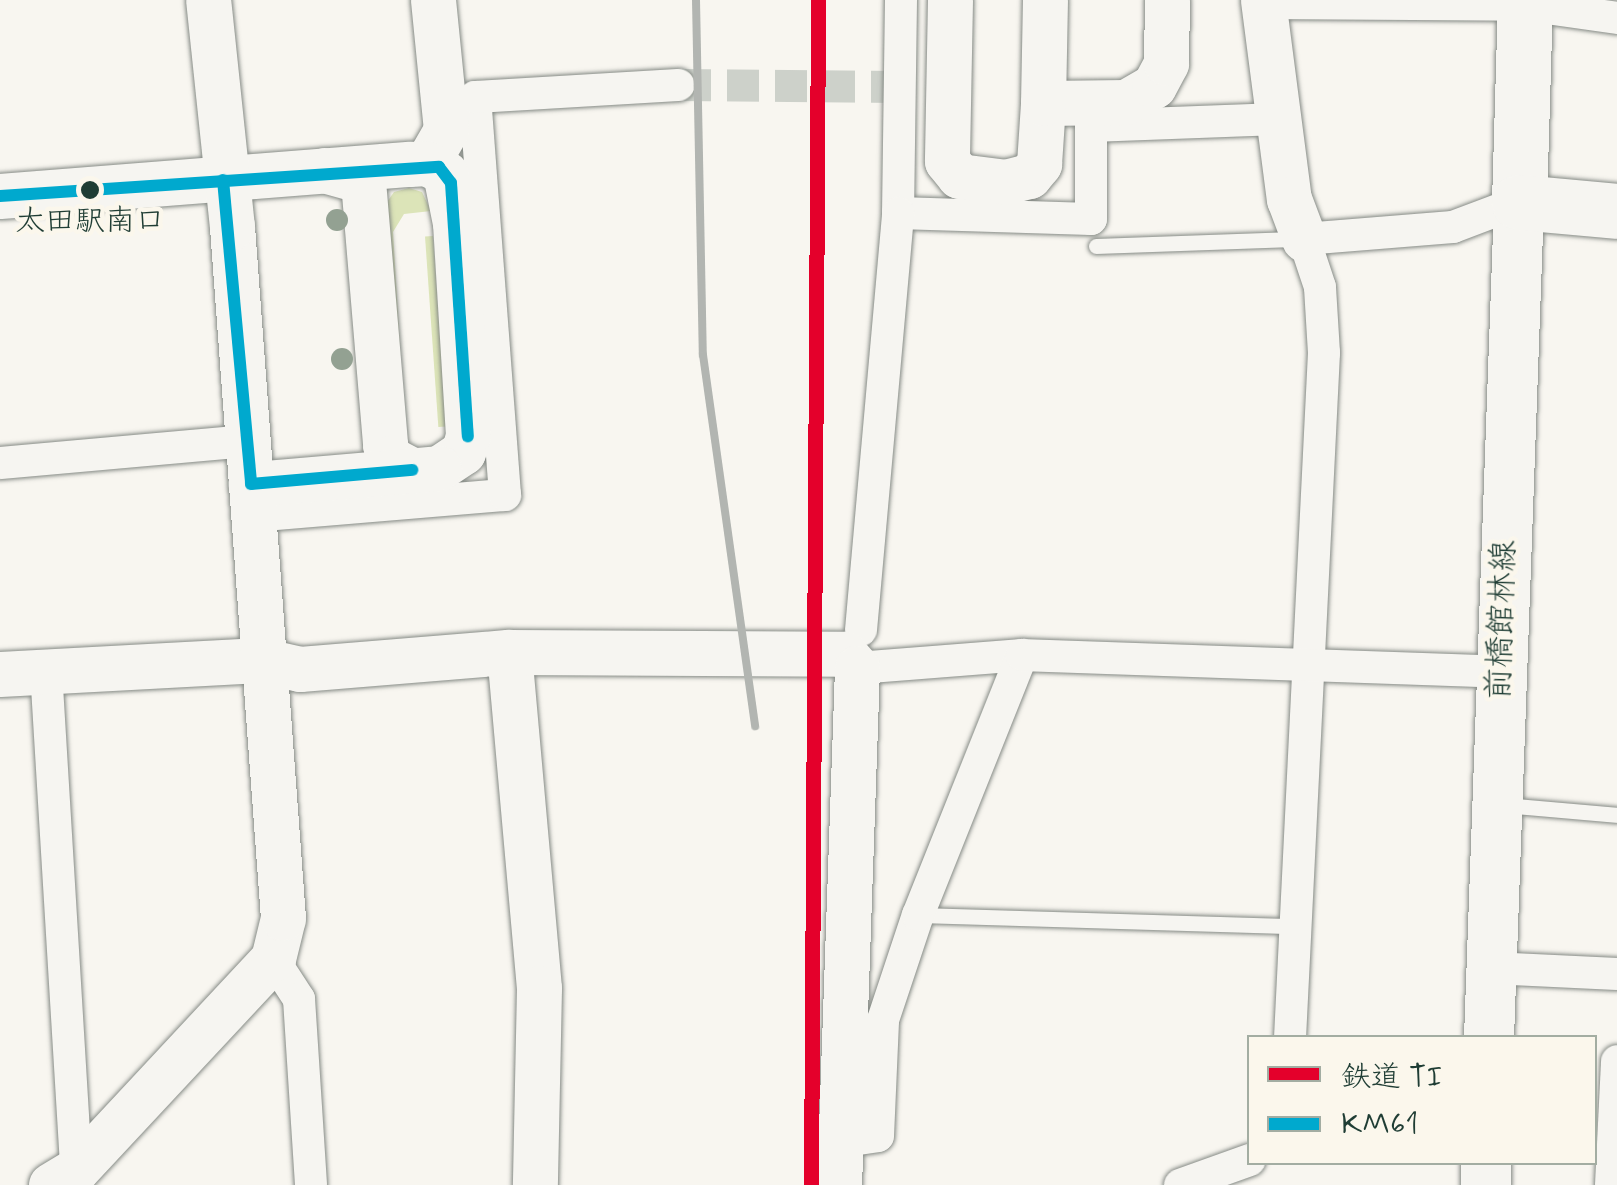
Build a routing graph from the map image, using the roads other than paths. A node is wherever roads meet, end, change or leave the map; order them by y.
1 (208, 0) edge
2 (433, 0) edge
3 (901, 0) edge
4 (950, 0) edge
5 (1045, 0) edge
6 (1167, 0) edge
7 (1264, 2) edge
8 (1362, 2) edge
9 (1525, 2) edge
10 (1617, 18) edge
11 (679, 85) tunnel mouth
12 (1042, 103) junction
13 (1279, 119) junction
14 (434, 160) junction
15 (324, 170) junction
16 (223, 180) junction
17 (0, 196) edge
18 (368, 200) junction
19 (1519, 202) junction
20 (1617, 211) edge
21 (898, 213) junction
22 (1304, 239) junction
23 (1096, 246) dead end
24 (0, 462) edge
25 (412, 470) junction
26 (250, 480) junction
27 (859, 649) junction
28 (509, 652) junction
29 (1022, 655) junction
30 (260, 660) junction
31 (1308, 664) junction
32 (46, 670) junction
33 (1500, 672) junction
34 (0, 674) edge
35 (1494, 804) junction
36 (1617, 815) edge
37 (918, 914) junction
38 (1296, 926) junction
39 (273, 959) junction
40 (1490, 968) junction
41 (1617, 974) edge
42 (1290, 1035) edge
43 (1489, 1035) edge
44 (1617, 1061) edge
45 (1247, 1161) edge
46 (838, 1163) edge
47 (68, 1180) edge
48 (311, 1185) edge
49 (535, 1185) edge
50 (1180, 1185) edge
51 (1611, 1185) edge

1 - 16 street
2 - 14 street
3 - 21 street
4 - 12 street
5 - 12 street
6 - 12 street
7 - 8 street
7 - 13 street
8 - 9 street
9 - 10 street
9 - 19 highway
11 - 26 street
13 - 21 street
13 - 22 street
14 - 15 street
14 - 18 street
14 - 25 street
15 - 16 street
15 - 18 street
16 - 17 street
16 - 26 street
18 - 25 street
19 - 20 highway
19 - 22 street
19 - 33 main road, 前橋館林線
21 - 27 street
22 - 23 lane
22 - 31 street
24 - 26 street
25 - 26 street
26 - 30 street
27 - 28 street
27 - 29 street
27 - 46 street
28 - 30 street
28 - 49 street
29 - 31 street
29 - 37 street
30 - 32 street
30 - 39 street
31 - 33 street
31 - 38 street
32 - 34 street
32 - 47 street
33 - 35 main road, 前橋館林線
35 - 36 lane
35 - 40 main road, 前橋館林線
37 - 38 lane
37 - 46 street
38 - 42 street
39 - 47 street
39 - 48 street
40 - 41 street
40 - 43 main road, 前橋館林線
44 - 51 street
45 - 50 street

